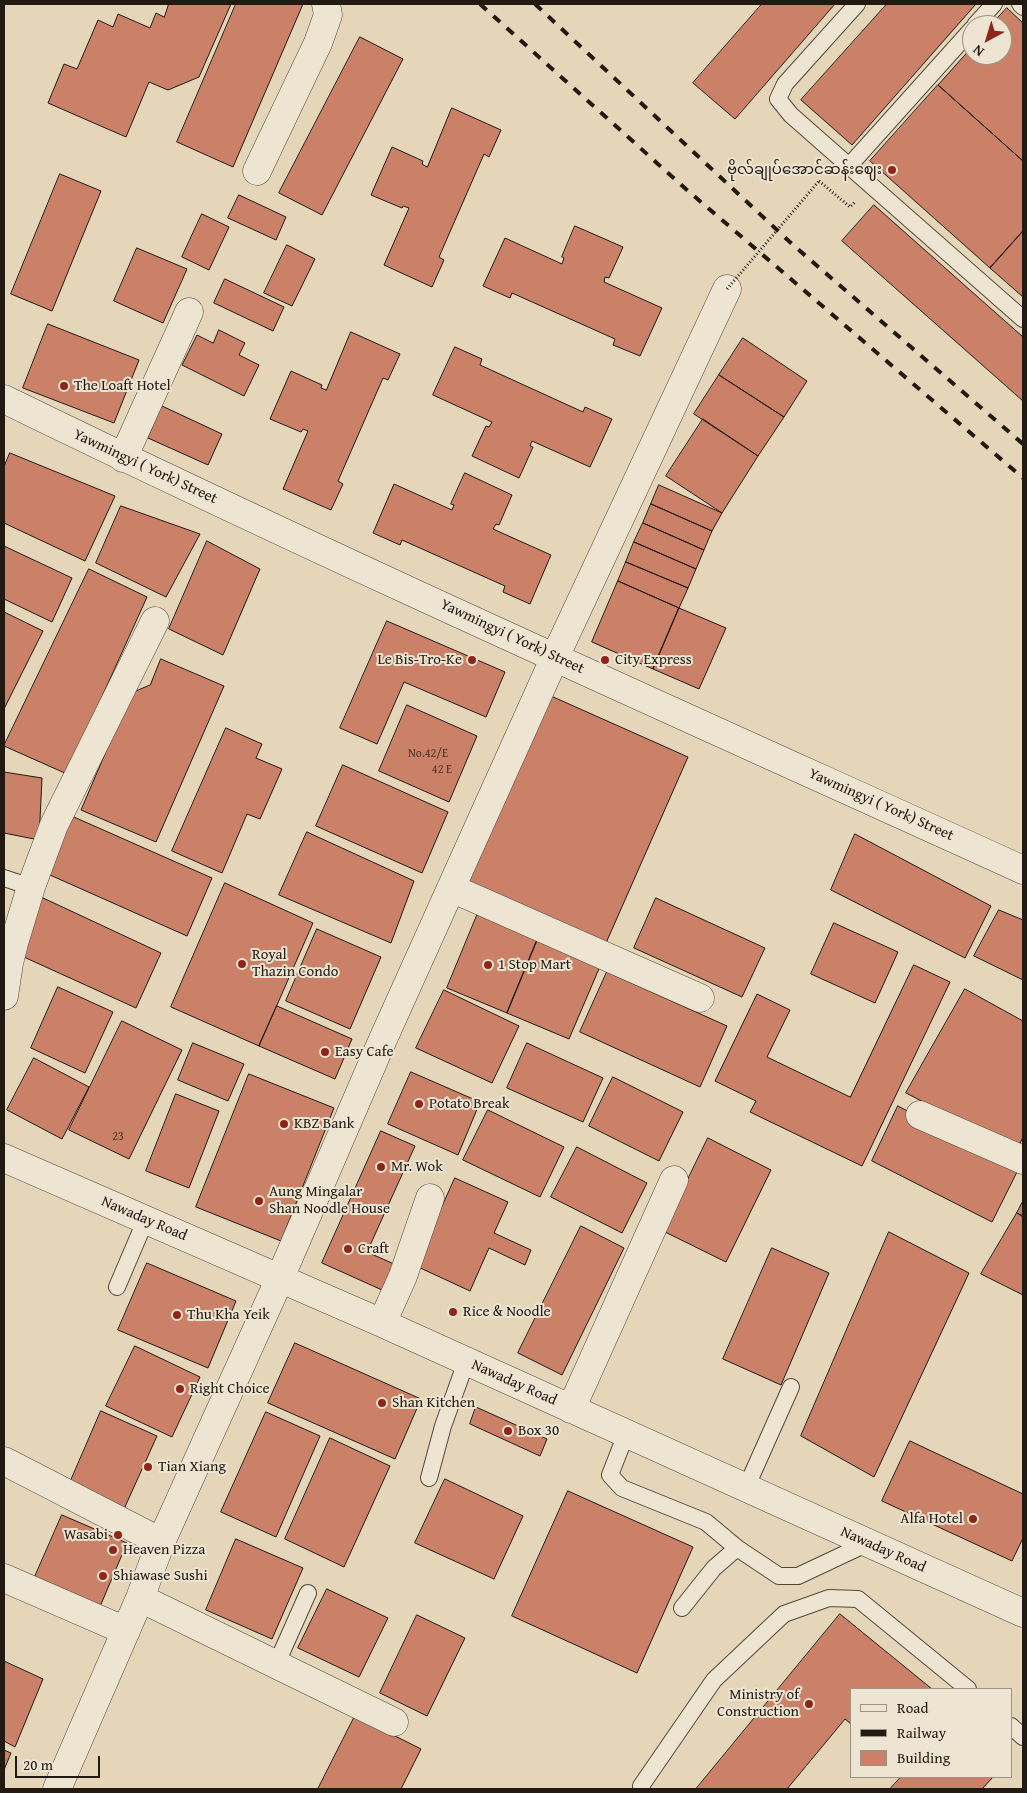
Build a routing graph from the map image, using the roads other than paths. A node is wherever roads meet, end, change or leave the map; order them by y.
1 (326, 4) edge
2 (857, 4) edge
3 (994, 4) edge
4 (1020, 4) edge
5 (1023, 7) edge
6 (984, 15) edge
7 (962, 40) edge
8 (849, 166) junction
9 (257, 171) dead end
10 (726, 290) road end
11 (189, 312) dead end
12 (1023, 320) edge
13 (8, 409) edge
14 (123, 458) junction
15 (155, 621) dead end
16 (555, 657) junction
17 (1023, 870) edge
18 (4, 878) edge
19 (31, 887) junction
20 (451, 888) junction
21 (4, 996) edge
22 (700, 998) dead end
23 (920, 1116) dead end
24 (4, 1158) edge
25 (1023, 1160) edge
26 (674, 1180) dead end
27 (430, 1198) dead end
28 (146, 1219) junction
29 (280, 1278) junction
30 (117, 1287) dead end
31 (382, 1323) junction
32 (466, 1362) junction
33 (791, 1387) dead end
34 (571, 1409) junction
35 (626, 1434) junction
36 (4, 1461) edge
37 (429, 1478) dead end
38 (746, 1488) junction
39 (161, 1542) junction
40 (868, 1543) junction
41 (737, 1548) junction
42 (4, 1578) edge
43 (308, 1592) dead end
44 (140, 1598) junction
45 (682, 1608) dead end
46 (1023, 1613) edge
47 (126, 1631) junction
48 (276, 1664) junction
49 (967, 1688) edge
50 (394, 1722) dead end
51 (1012, 1727) edge
52 (1023, 1737) edge
53 (57, 1789) edge
54 (642, 1789) edge

1 - 9 street
2 - 8 lane
3 - 6 lane
4 - 5 lane
7 - 8 lane
8 - 12 lane
10 - 16 street
11 - 14 street
13 - 14 street, Yawmingyi ( York) Street
14 - 16 street, Yawmingyi ( York) Street
15 - 19 street
16 - 17 street, Yawmingyi ( York) Street
16 - 20 street
18 - 19 lane
19 - 21 street
20 - 22 street
20 - 29 street
23 - 25 street
24 - 28 street, Nawaday Road
26 - 34 street
27 - 31 street
28 - 29 street, Nawaday Road
28 - 30 lane
29 - 31 street, Nawaday Road
29 - 39 street
31 - 32 street, Nawaday Road
32 - 34 street, Nawaday Road
32 - 37 lane
33 - 38 lane
34 - 35 street, Nawaday Road
35 - 38 street, Nawaday Road
35 - 41 lane
36 - 39 street
38 - 40 street, Nawaday Road
39 - 44 street
40 - 41 lane
40 - 46 street, Nawaday Road
41 - 45 lane
42 - 47 street
43 - 48 lane
44 - 47 street
44 - 48 street
47 - 53 street
48 - 50 street
49 - 54 lane
51 - 52 lane

